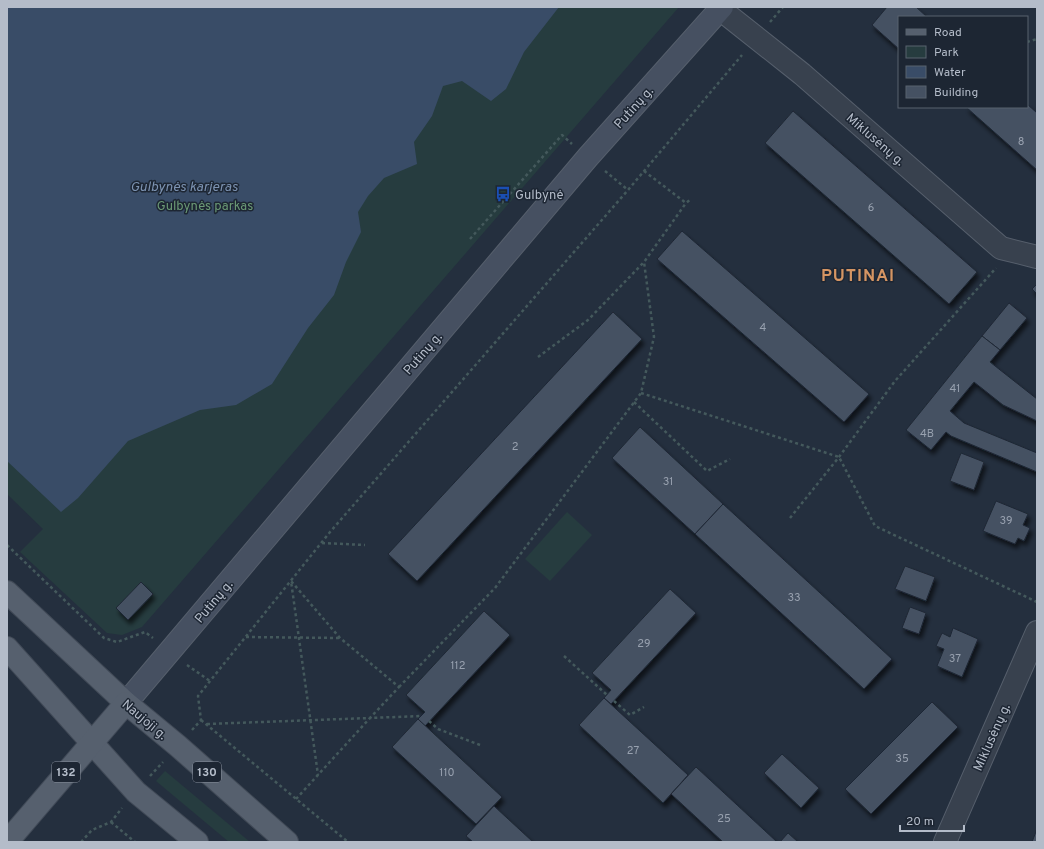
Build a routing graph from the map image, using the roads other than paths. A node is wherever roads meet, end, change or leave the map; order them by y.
1 (721, 8) edge
2 (1037, 257) edge
3 (7, 592) edge
4 (1037, 632) edge
5 (7, 648) edge
6 (126, 703) junction
7 (92, 742) junction
8 (7, 842) edge
9 (197, 842) edge
10 (287, 842) edge
11 (945, 842) edge

1 - 2 street, Miklusėnų g.
1 - 6 main road, Putinų g.
3 - 6 main road, Naujoji g. / 130
4 - 11 street, Miklusėnų g.
5 - 7 main road
6 - 7 main road, 132
6 - 10 main road, Naujoji g. / 130
7 - 8 main road, 132
7 - 9 main road

